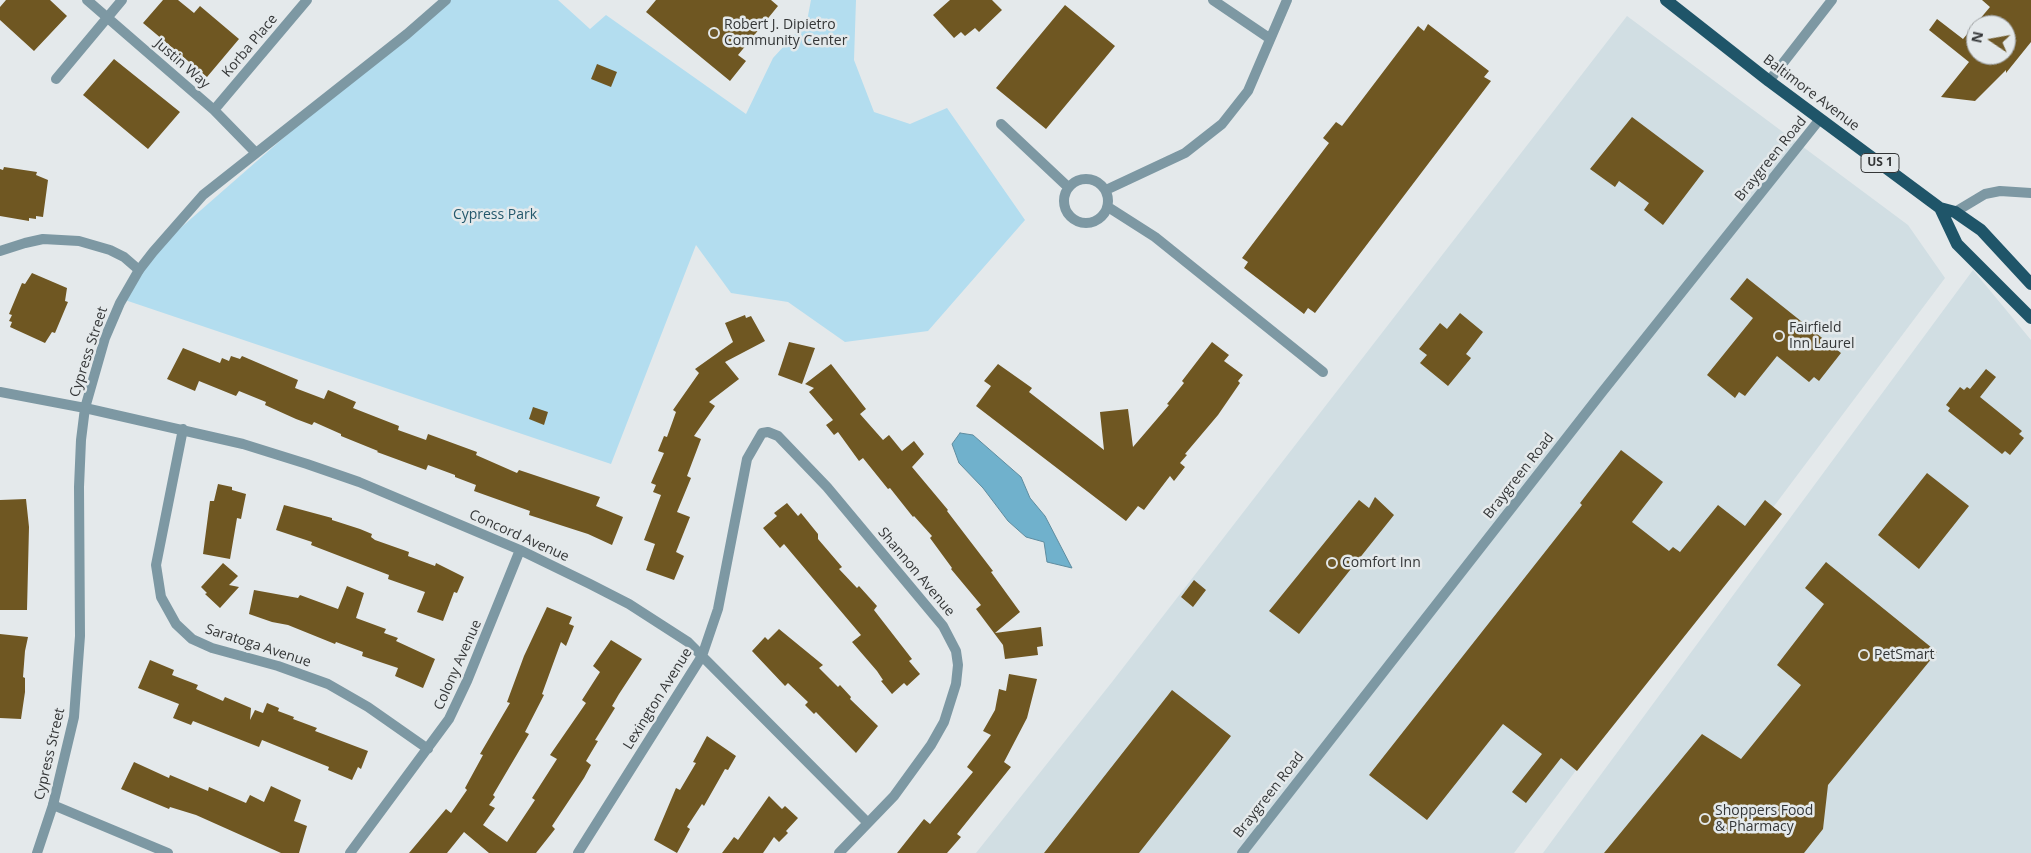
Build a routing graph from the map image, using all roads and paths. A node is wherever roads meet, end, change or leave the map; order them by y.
1 (87, 0) edge
2 (122, 0) edge
3 (307, 0) edge
4 (446, 0) edge
5 (1213, 0) edge
6 (1287, 0) edge
7 (1666, 0) edge
8 (1832, 0) edge
9 (108, 19) junction
10 (1269, 38) junction
11 (56, 79) dead end
12 (1769, 81) junction
13 (214, 110) junction
14 (1820, 119) junction
15 (1001, 124) dead end
16 (255, 152) junction
17 (1068, 187) junction
18 (1106, 190) junction
19 (2031, 193) edge
20 (1108, 207) junction
21 (1940, 208) junction
22 (1955, 212) junction
23 (0, 251) edge
24 (139, 270) junction
25 (2031, 284) edge
26 (2031, 318) edge
27 (1323, 372) dead end
28 (0, 392) edge
29 (85, 408) junction
30 (183, 429) junction
31 (762, 433) joint
32 (520, 550) junction
33 (702, 656) junction
34 (428, 749) junction
35 (53, 805) junction
36 (867, 822) junction
37 (38, 853) edge
38 (168, 853) edge
39 (350, 853) edge
40 (578, 853) edge
41 (839, 853) edge
42 (1242, 853) edge

1 - 9 street, Justin Way
2 - 9 street
3 - 13 street, Korba Place
4 - 16 street, Cypress Street
5 - 10 street
6 - 10 street
7 - 12 main road, Baltimore Avenue / US 1
8 - 12 street
9 - 11 street
9 - 13 street, Justin Way
10 - 18 street
12 - 14 main road, Baltimore Avenue / US 1
13 - 16 street, Justin Way
14 - 21 main road, Baltimore Avenue / US 1
14 - 42 street, Braygreen Road
15 - 17 street
16 - 24 street, Cypress Street
17 - 18 street
17 - 20 street
18 - 20 street
19 - 22 street
20 - 27 street
21 - 22 main road, Baltimore Avenue / US 1
21 - 26 main road, Baltimore Avenue / US 1
22 - 25 main road, Baltimore Avenue / US 1
23 - 24 street
24 - 29 street, Cypress Street
28 - 29 street, Concord Avenue
29 - 30 street, Concord Avenue
29 - 35 street, Cypress Street
30 - 32 street, Concord Avenue
30 - 34 street, Saratoga Avenue
31 - 33 street, Lexington Avenue
31 - 36 street, Shannon Avenue
32 - 33 street, Concord Avenue
32 - 34 street, Colony Avenue
33 - 36 street, Concord Avenue
33 - 40 street, Lexington Avenue
34 - 39 street, Colony Avenue
35 - 37 street, Cypress Street
35 - 38 street
36 - 41 street, Shannon Avenue

